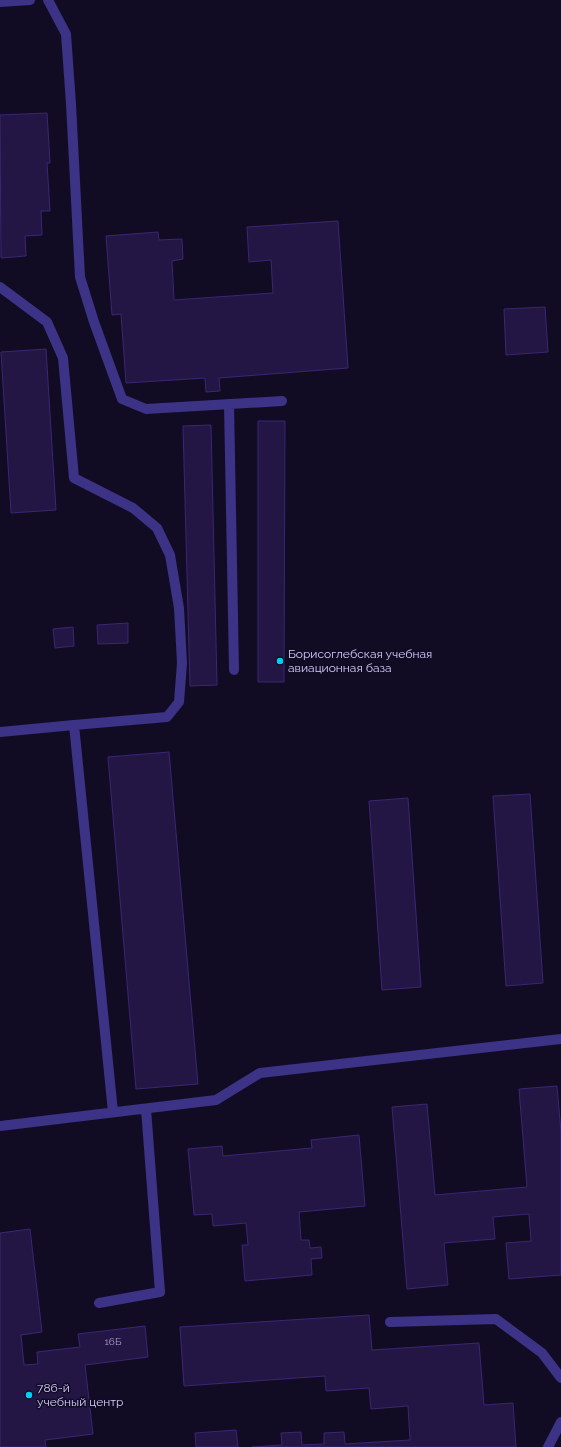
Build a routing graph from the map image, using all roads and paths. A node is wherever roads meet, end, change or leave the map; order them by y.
1 (30, 0) edge
2 (48, 0) edge
3 (0, 2) edge
4 (0, 287) edge
5 (282, 400) dead end
6 (229, 404) junction
7 (234, 670) dead end
8 (74, 725) junction
9 (0, 732) edge
10 (561, 1039) edge
11 (146, 1109) junction
12 (113, 1112) junction
13 (0, 1126) edge
14 (99, 1303) dead end
15 (390, 1322) dead end
16 (561, 1378) edge
17 (561, 1422) edge
18 (548, 1447) edge

1 - 3 lane
2 - 6 lane
4 - 8 lane
5 - 6 lane
6 - 7 lane
8 - 9 lane
8 - 12 lane
10 - 11 lane
11 - 12 lane
11 - 14 lane
12 - 13 lane
15 - 16 lane
17 - 18 lane

